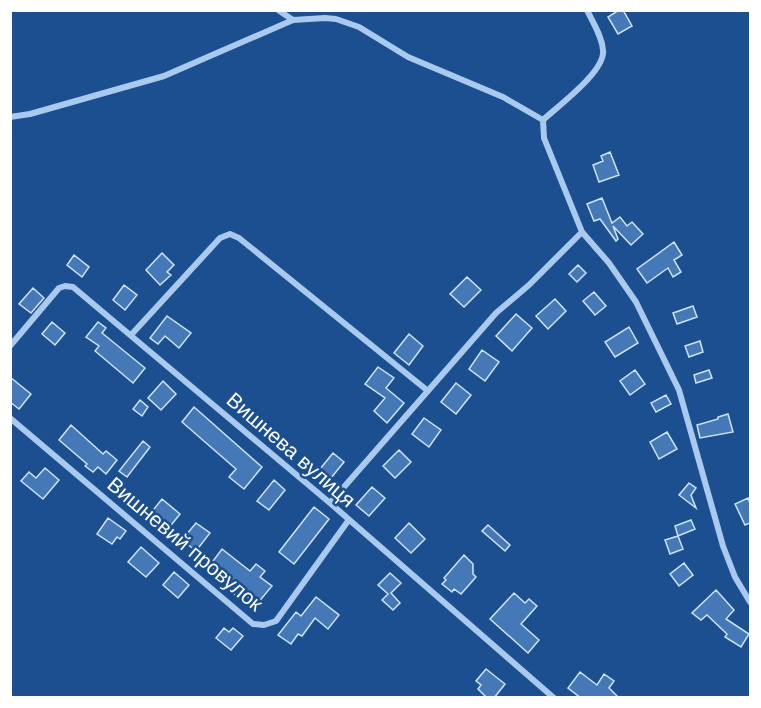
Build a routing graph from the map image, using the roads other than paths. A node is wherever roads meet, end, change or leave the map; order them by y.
1 (278, 10) edge
2 (587, 10) edge
3 (293, 20) junction
4 (10, 117) edge
5 (543, 120) junction
6 (582, 232) junction
7 (131, 335) junction
8 (10, 346) edge
9 (428, 391) junction
10 (10, 418) edge
11 (330, 503) junction
12 (348, 520) junction
13 (750, 602) edge
14 (554, 698) edge

1 - 3 street
2 - 5 street
3 - 4 street
3 - 5 street
5 - 6 street
6 - 9 street
6 - 13 street
7 - 8 street, Вишнева вулиця
7 - 9 street
7 - 11 street, Вишнева вулиця
9 - 11 street
10 - 12 street, Вишневий провулок
11 - 12 street, Вишнева вулиця
12 - 14 street, Вишнева вулиця

